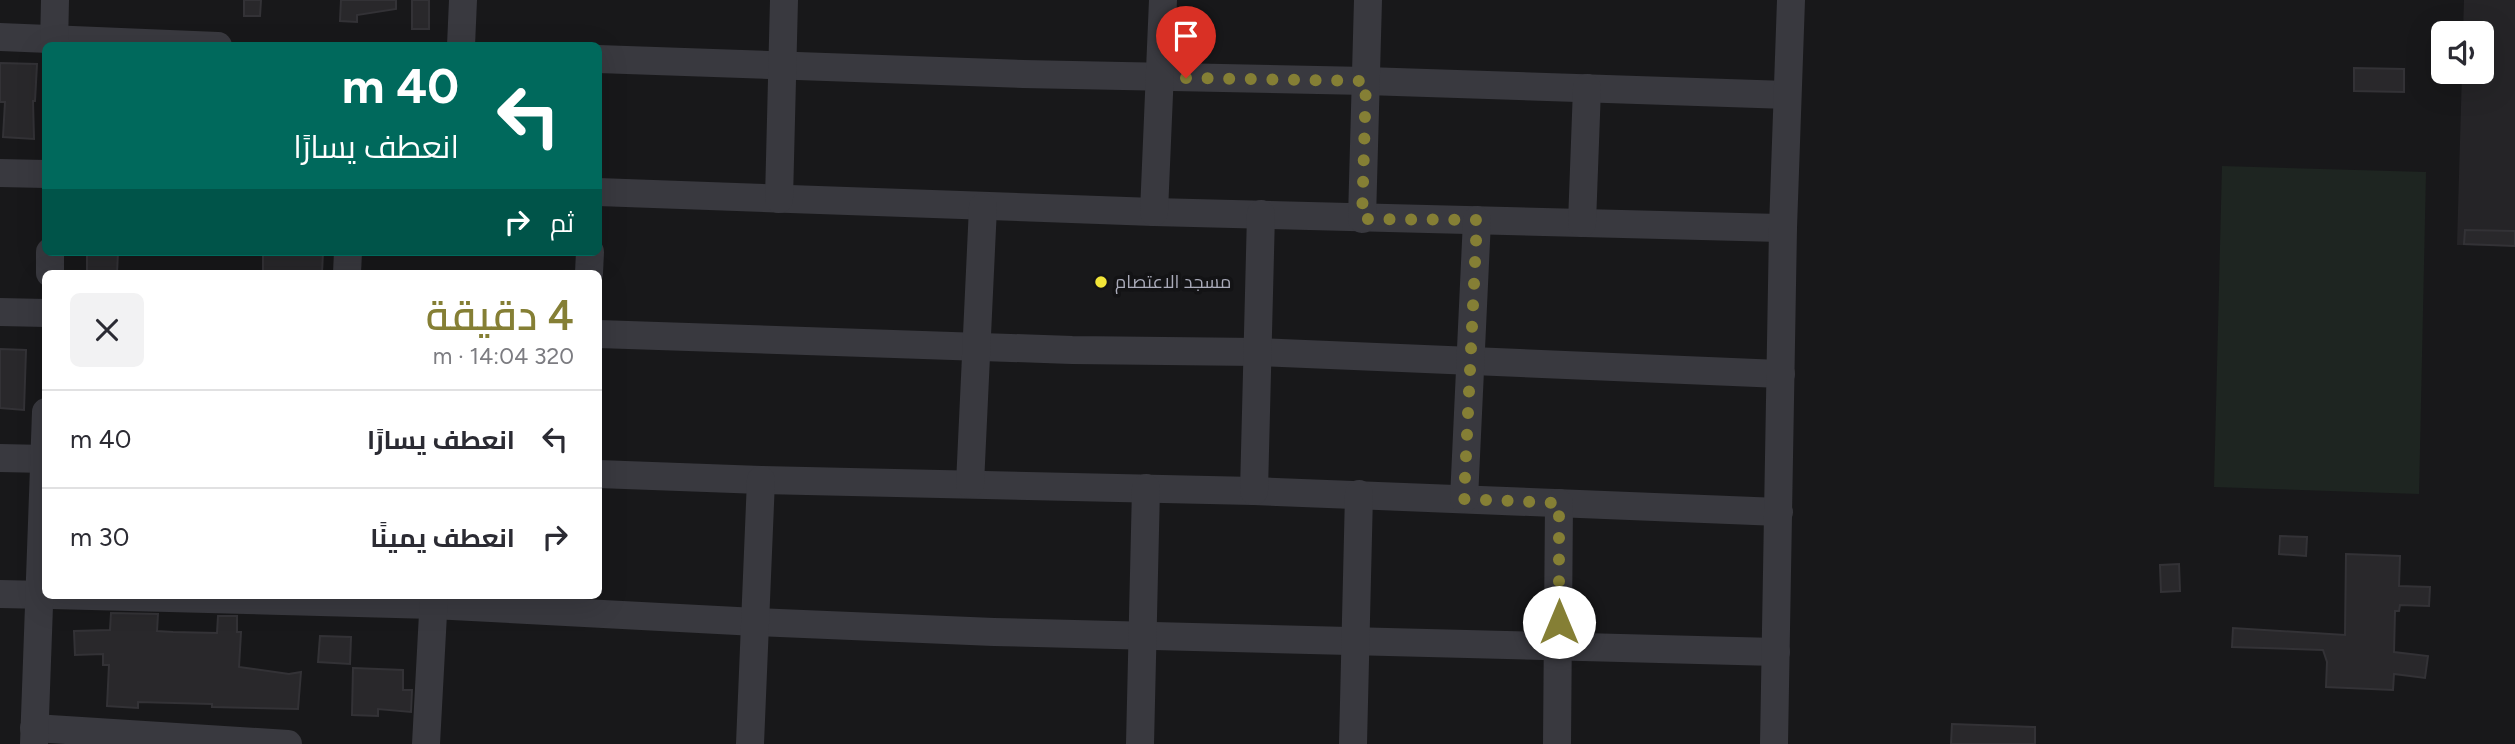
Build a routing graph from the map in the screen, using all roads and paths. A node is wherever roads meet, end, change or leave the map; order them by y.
1 (55, 0) edge
2 (463, 0) edge
3 (784, 0) edge
4 (1163, 0) edge
5 (1368, 0) edge
6 (1791, 0) edge
7 (0, 37) edge
8 (54, 42) edge
9 (461, 42) edge
10 (602, 59) edge
11 (781, 65) junction
12 (1160, 77) junction
13 (1366, 81) junction
14 (1587, 88) junction
15 (1787, 95) junction
16 (0, 173) edge
17 (42, 174) edge
18 (602, 192) edge
19 (779, 199) junction
20 (983, 207) junction
21 (1154, 212) junction
22 (1261, 214) junction
23 (1362, 219) junction
24 (1477, 220) junction
25 (1582, 223) junction
26 (1783, 229) junction
27 (0, 312) edge
28 (42, 313) edge
29 (602, 334) edge
30 (976, 346) junction
31 (1258, 352) junction
32 (1471, 361) junction
33 (1781, 374) junction
34 (0, 458) edge
35 (42, 459) edge
36 (602, 474) edge
37 (761, 480) junction
38 (970, 484) junction
39 (1146, 488) junction
40 (1254, 491) junction
41 (1359, 494) junction
42 (1464, 499) junction
43 (1559, 503) junction
44 (1779, 512) junction
45 (0, 594) edge
46 (42, 595) edge
47 (46, 599) edge
48 (356, 599) edge
49 (434, 600) edge
50 (756, 622) junction
51 (1142, 636) junction
52 (1354, 641) junction
53 (1559, 646) junction
54 (1776, 652) junction
55 (34, 736) edge
56 (269, 744) edge
57 (288, 744) edge
58 (426, 744) edge
59 (750, 744) edge
60 (1140, 744) edge
61 (1353, 744) edge
62 (1557, 744) edge
63 (1774, 744) edge

1 - 8 street
2 - 9 street
3 - 11 street
4 - 12 street
5 - 13 street
6 - 15 street
7 - 8 street
10 - 11 street
11 - 12 street
11 - 19 street
12 - 13 street
12 - 21 street
13 - 14 street
13 - 23 street
14 - 15 street
14 - 25 street
15 - 26 street
16 - 17 street
18 - 19 street
19 - 20 street
20 - 21 street
20 - 30 street
21 - 22 street
22 - 23 street
22 - 31 street
23 - 24 street
24 - 25 street
24 - 32 street
25 - 26 street
26 - 33 street
27 - 28 street
29 - 30 street
30 - 31 street
30 - 38 street
31 - 32 street
31 - 40 street
32 - 33 street
32 - 42 street
33 - 44 street
34 - 35 street
36 - 37 street
37 - 38 street
37 - 50 street
38 - 39 street
39 - 40 street
39 - 51 street
40 - 41 street
41 - 42 street
41 - 52 street
42 - 43 street
43 - 44 street
43 - 53 street
44 - 54 street
45 - 46 street
47 - 55 street
48 - 49 street
49 - 50 street
49 - 58 street
50 - 51 street
50 - 59 street
51 - 52 street
51 - 60 street
52 - 53 street
52 - 61 street
53 - 54 street
53 - 62 street
54 - 63 street
55 - 56 street
56 - 57 street

